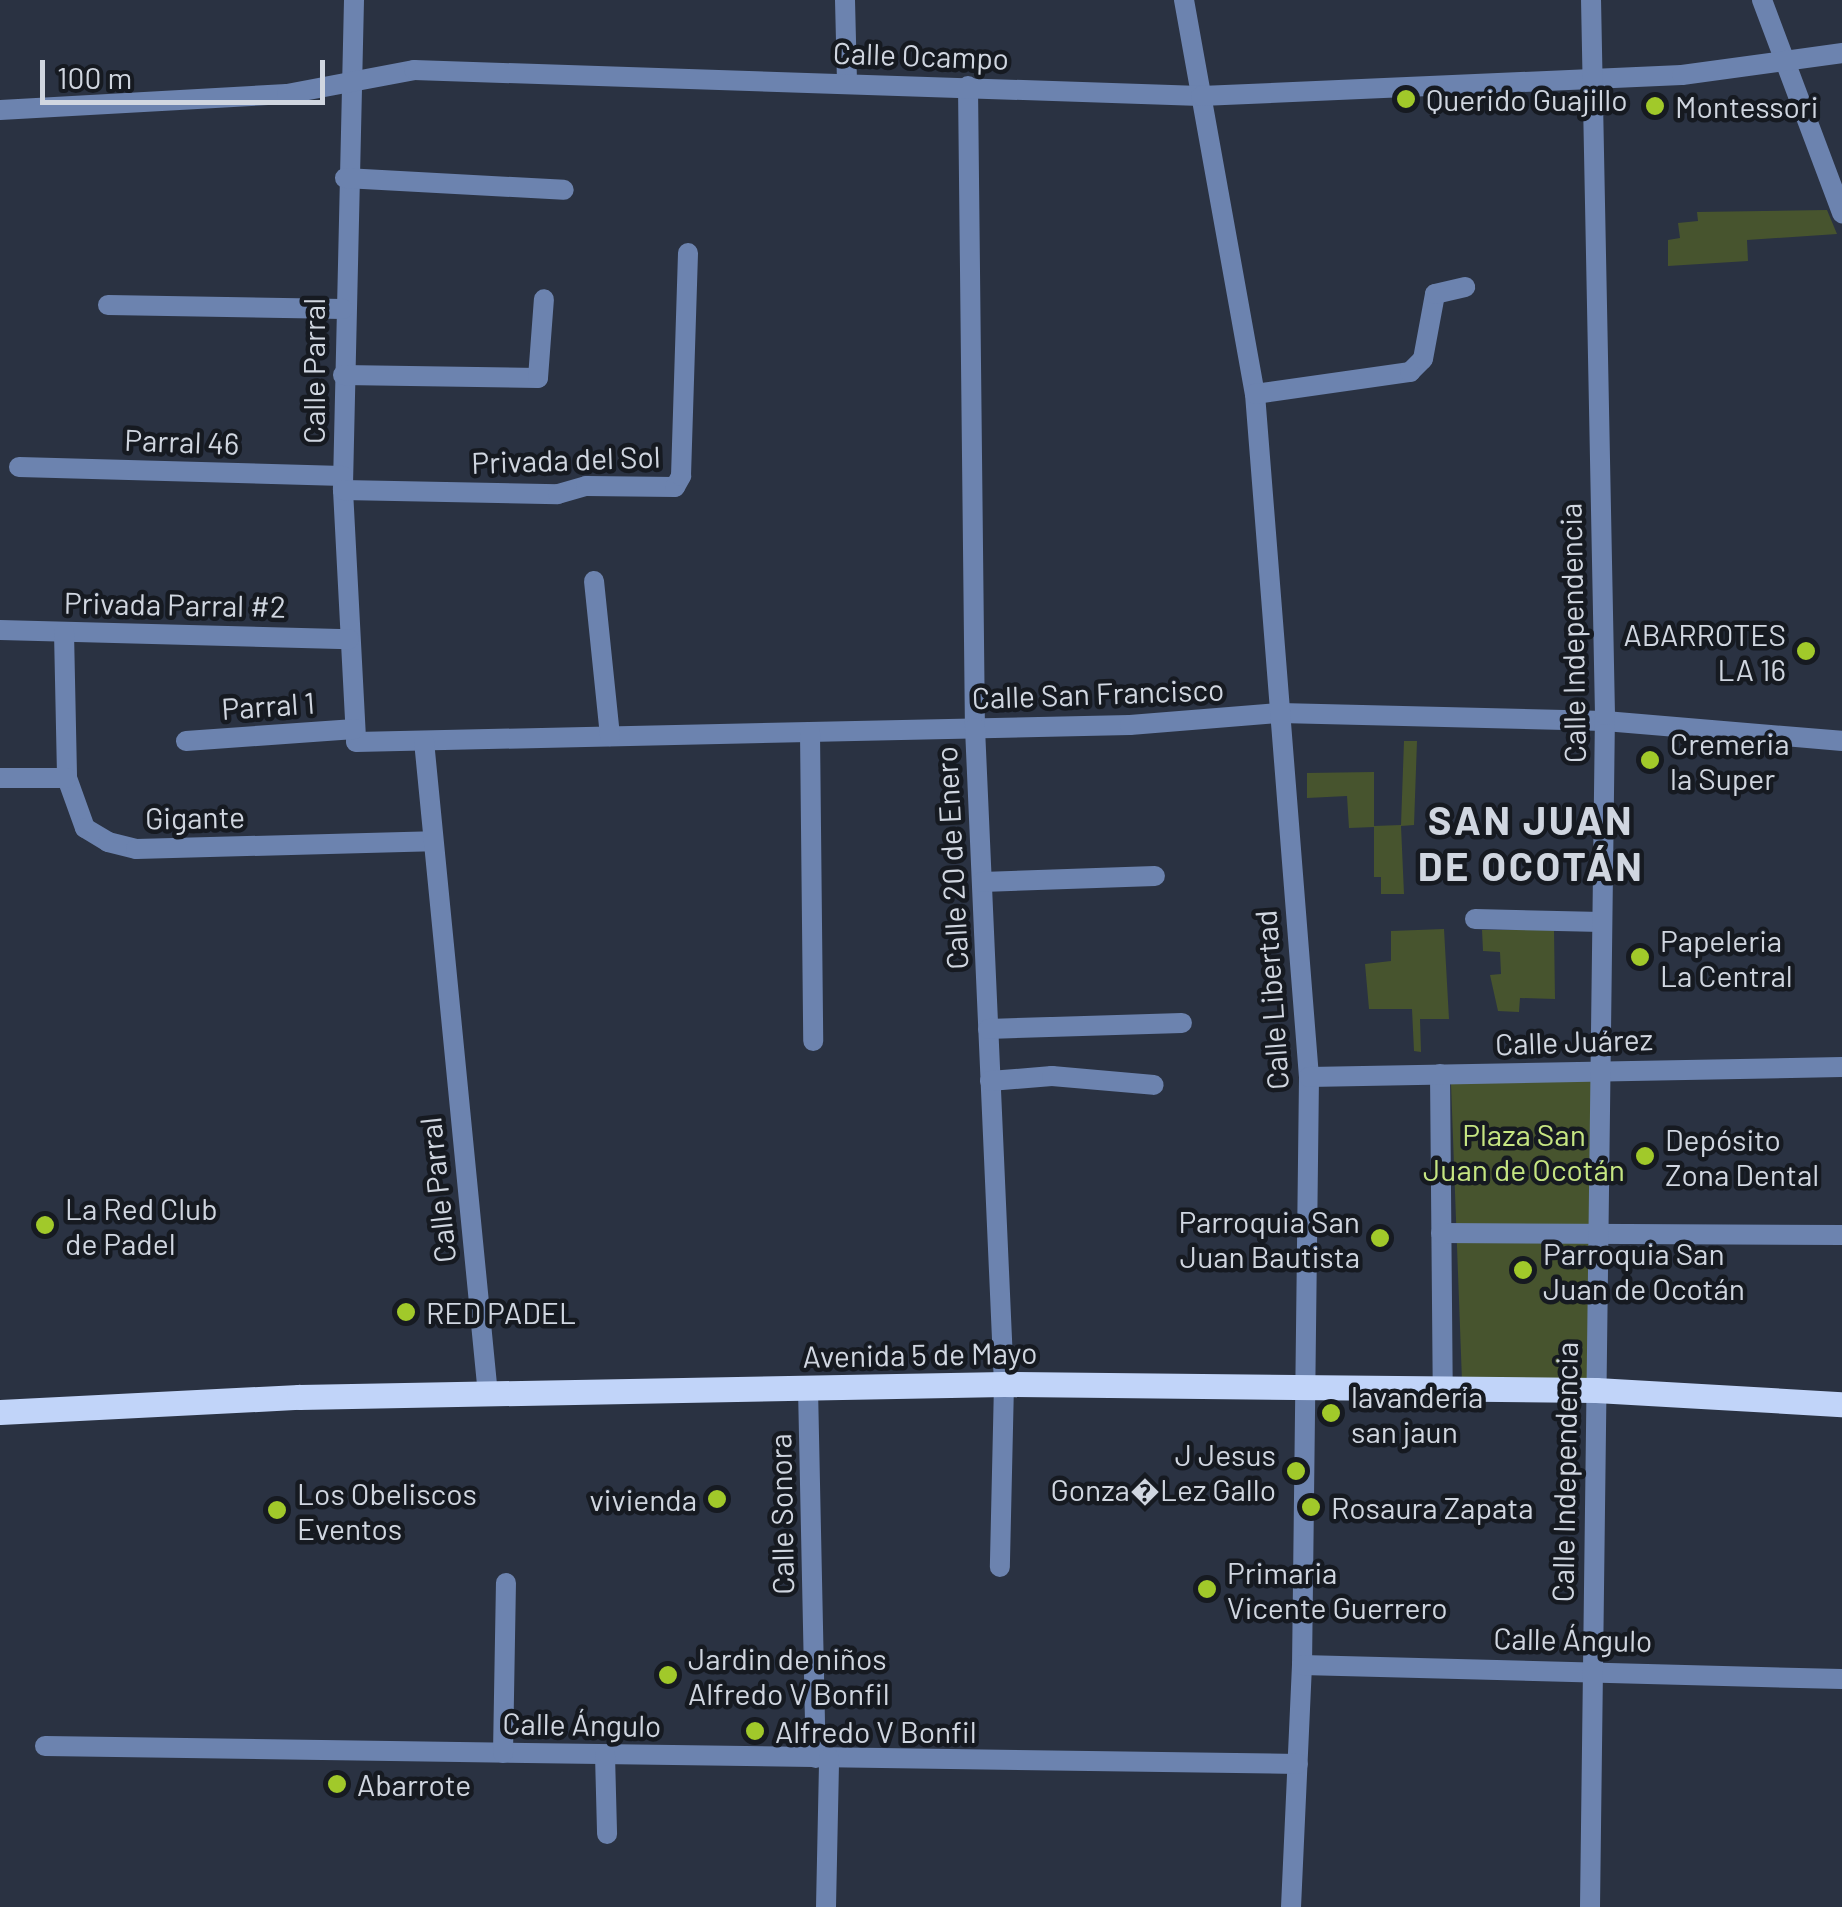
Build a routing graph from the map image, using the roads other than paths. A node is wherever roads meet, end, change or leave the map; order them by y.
1 (354, 0) edge
2 (844, 0) edge
3 (1184, 0) edge
4 (1591, 0) edge
5 (1762, 0) edge
6 (1842, 53) edge
7 (1784, 64) junction
8 (348, 79) junction
9 (1593, 79) junction
10 (847, 82) junction
11 (968, 86) junction
12 (1201, 96) junction
13 (0, 110) edge
14 (345, 178) junction
15 (564, 190) dead end
16 (1842, 213) edge
17 (688, 252) dead end
18 (1465, 287) dead end
19 (544, 299) dead end
20 (108, 305) dead end
21 (343, 309) junction
22 (343, 375) junction
23 (1254, 394) junction
24 (19, 467) dead end
25 (342, 483) junction
26 (594, 580) dead end
27 (0, 630) edge
28 (64, 632) junction
29 (348, 639) junction
30 (1280, 714) junction
31 (1605, 721) junction
32 (975, 728) junction
33 (810, 732) junction
34 (356, 735) junction
35 (610, 736) junction
36 (424, 740) junction
37 (186, 741) dead end
38 (1842, 741) edge
39 (0, 778) edge
40 (67, 778) junction
41 (432, 841) junction
42 (1155, 876) dead end
43 (982, 882) junction
44 (1475, 919) dead end
45 (1602, 922) junction
46 (1182, 1023) dead end
47 (988, 1029) junction
48 (813, 1041) dead end
49 (1842, 1067) edge
50 (1600, 1072) junction
51 (1440, 1074) junction
52 (1308, 1076) junction
53 (990, 1082) junction
54 (1154, 1085) dead end
55 (1598, 1233) junction
56 (1442, 1234) junction
57 (1842, 1235) edge
58 (1004, 1384) junction
59 (1302, 1385) junction
60 (808, 1388) junction
61 (1443, 1388) junction
62 (1596, 1390) junction
63 (488, 1395) junction
64 (1842, 1404) edge
65 (0, 1412) edge
66 (1000, 1567) dead end
67 (506, 1583) dead end
68 (1302, 1665) junction
69 (1589, 1669) junction
70 (1842, 1679) edge
71 (45, 1746) dead end
72 (503, 1753) junction
73 (605, 1755) junction
74 (822, 1758) junction
75 (1298, 1764) junction
76 (607, 1834) dead end
77 (826, 1907) edge
78 (1292, 1907) edge
79 (1590, 1907) edge

1 - 8 street, Calle Parral
2 - 10 street
3 - 12 street, Calle Libertad
4 - 9 street, Calle Independencia
5 - 7 street
6 - 7 street, Calle Ocampo
7 - 9 street, Calle Ocampo
7 - 16 street
8 - 10 street, Calle Ocampo
8 - 13 street, Calle Ocampo
8 - 14 street, Calle Parral
9 - 12 street, Calle Ocampo
9 - 31 street, Calle Independencia
10 - 11 street, Calle Ocampo
11 - 12 street, Calle Ocampo
11 - 32 street, Calle 20 de Enero
12 - 23 street, Calle Libertad
14 - 15 street
14 - 21 street, Calle Parral
17 - 25 street, Privada del Sol
18 - 23 street
19 - 22 street
20 - 21 street
21 - 22 street, Calle Parral
22 - 25 street, Calle Parral
23 - 30 street, Calle Libertad
24 - 25 street, Parral 46
25 - 29 street, Calle Parral
26 - 35 street
27 - 28 street, Privada Parral #2
28 - 29 street, Privada Parral #2
28 - 40 street, Gigante
29 - 34 street, Calle Parral
30 - 31 street, Calle San Francisco
30 - 32 street, Calle San Francisco
30 - 52 street, Calle Libertad
31 - 38 street, Calle San Francisco
31 - 45 street, Calle Independencia
32 - 33 street, Calle San Francisco
32 - 43 street, Calle 20 de Enero
33 - 35 street, Calle San Francisco
33 - 48 street
34 - 36 street, Calle San Francisco
34 - 37 street, Parral 1
35 - 36 street, Calle San Francisco
36 - 41 street, Calle Parral
39 - 40 street
40 - 41 street, Gigante
41 - 63 street, Calle Parral
42 - 43 street
43 - 47 street, Calle 20 de Enero
44 - 45 street
45 - 50 street, Calle Independencia
46 - 47 street
47 - 53 street, Calle 20 de Enero
49 - 50 street, Calle Juárez
50 - 51 street, Calle Juárez
50 - 55 street, Calle Independencia
51 - 52 street, Calle Juárez
51 - 56 street
52 - 59 street, Calle Libertad
53 - 54 street
53 - 58 street, Calle 20 de Enero
55 - 56 street
55 - 57 street
55 - 62 street, Calle Independencia
56 - 61 street
58 - 59 main road, Avenida 5 de Mayo
58 - 60 main road, Avenida 5 de Mayo
58 - 66 street, Calle 20 de Enero
59 - 61 main road, Avenida 5 de Mayo
59 - 68 street, Calle Libertad
60 - 63 main road, Avenida 5 de Mayo
60 - 74 street, Calle Sonora
61 - 62 main road, Avenida 5 de Mayo
62 - 64 main road, Avenida 5 de Mayo
62 - 69 street, Calle Independencia
63 - 65 main road, Avenida 5 de Mayo
67 - 72 street
68 - 69 street, Calle Ángulo
68 - 75 street, Calle Libertad
69 - 70 street, Calle Ángulo
69 - 79 street, Calle Independencia
71 - 72 street, Calle Ángulo
72 - 73 street, Calle Ángulo
73 - 74 street, Calle Ángulo
73 - 76 street
74 - 75 street, Calle Ángulo
74 - 77 street, Calle Sonora
75 - 78 street, Calle Libertad

